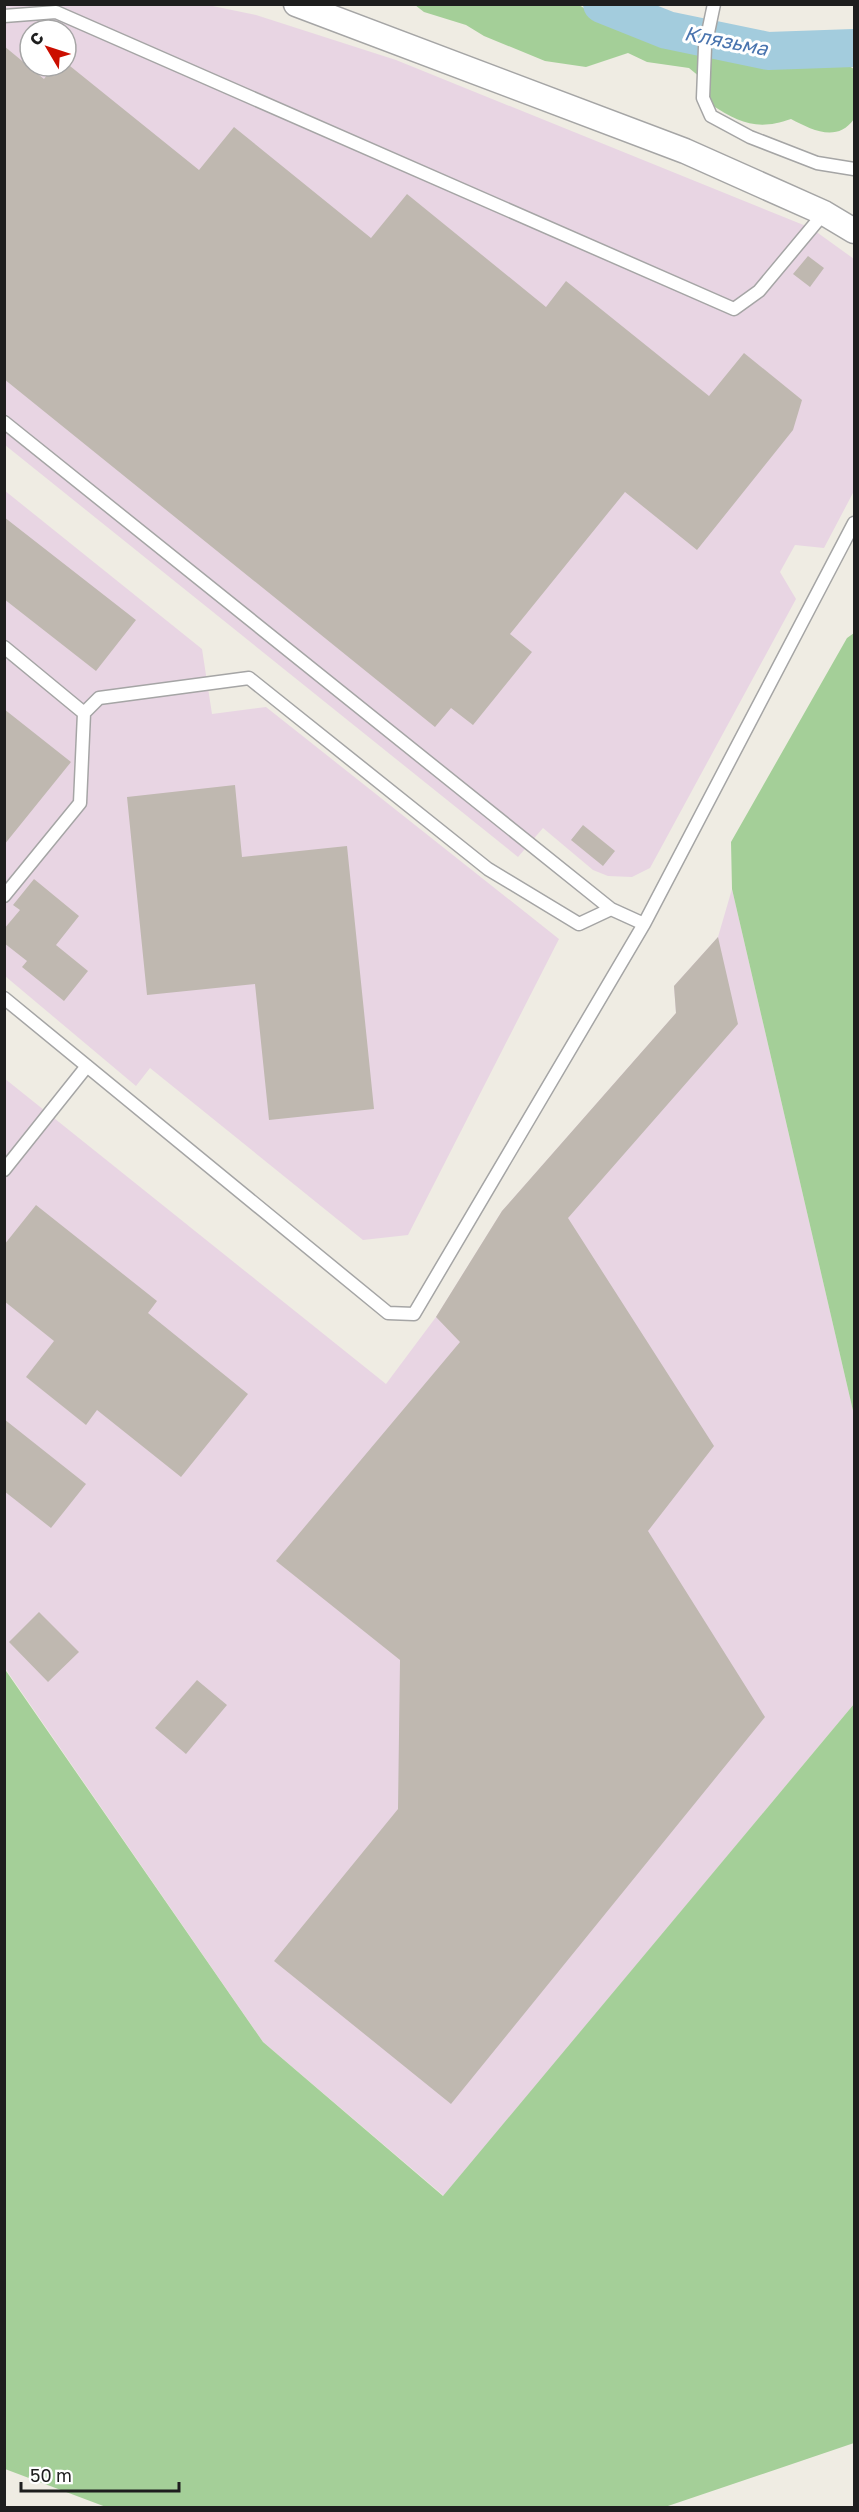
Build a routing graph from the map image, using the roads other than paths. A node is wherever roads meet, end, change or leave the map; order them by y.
1 (714, 4) edge
2 (301, 5) edge
3 (4, 16) edge
4 (855, 169) edge
5 (824, 213) junction
6 (855, 231) edge
7 (4, 422) edge
8 (855, 523) edge
9 (4, 647) edge
10 (84, 713) junction
11 (4, 896) edge
12 (611, 909) junction
13 (644, 924) junction
14 (4, 998) edge
15 (87, 1066) junction
16 (4, 1170) edge

1 - 4 lane
2 - 5 street
3 - 5 lane
5 - 6 street
7 - 12 lane
8 - 13 lane
9 - 10 lane
10 - 11 lane
10 - 12 lane
12 - 13 lane
13 - 15 lane
14 - 15 lane
15 - 16 lane

